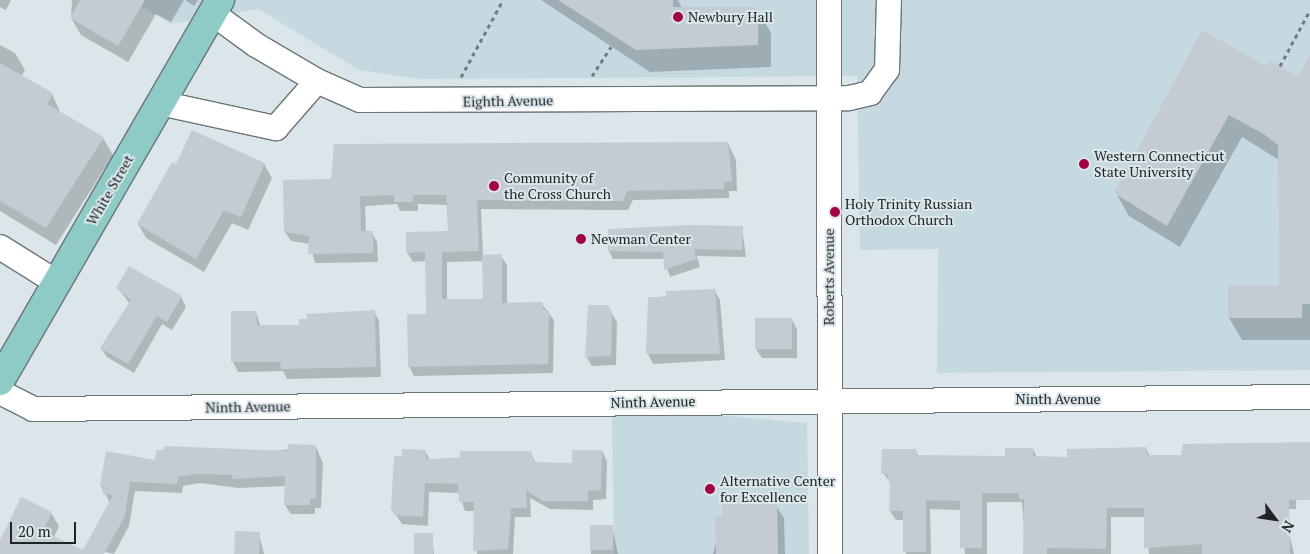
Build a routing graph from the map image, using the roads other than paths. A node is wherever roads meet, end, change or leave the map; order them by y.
1 (828, 0) edge
2 (889, 0) edge
3 (216, 6) edge
4 (317, 81) junction
5 (828, 98) junction
6 (160, 103) junction
7 (0, 246) edge
8 (56, 282) junction
9 (0, 381) edge
10 (0, 392) edge
11 (1310, 397) edge
12 (829, 400) junction
13 (830, 554) edge

1 - 5 street, Roberts Avenue
2 - 5 street, Eighth Avenue
3 - 4 street, Eighth Avenue
3 - 6 main road, White Street
4 - 5 street, Eighth Avenue
4 - 6 street
5 - 12 street, Roberts Avenue
6 - 8 main road, White Street
7 - 8 street
8 - 9 main road, White Street
10 - 12 street, Ninth Avenue
11 - 12 street, Ninth Avenue
12 - 13 street, Roberts Avenue

